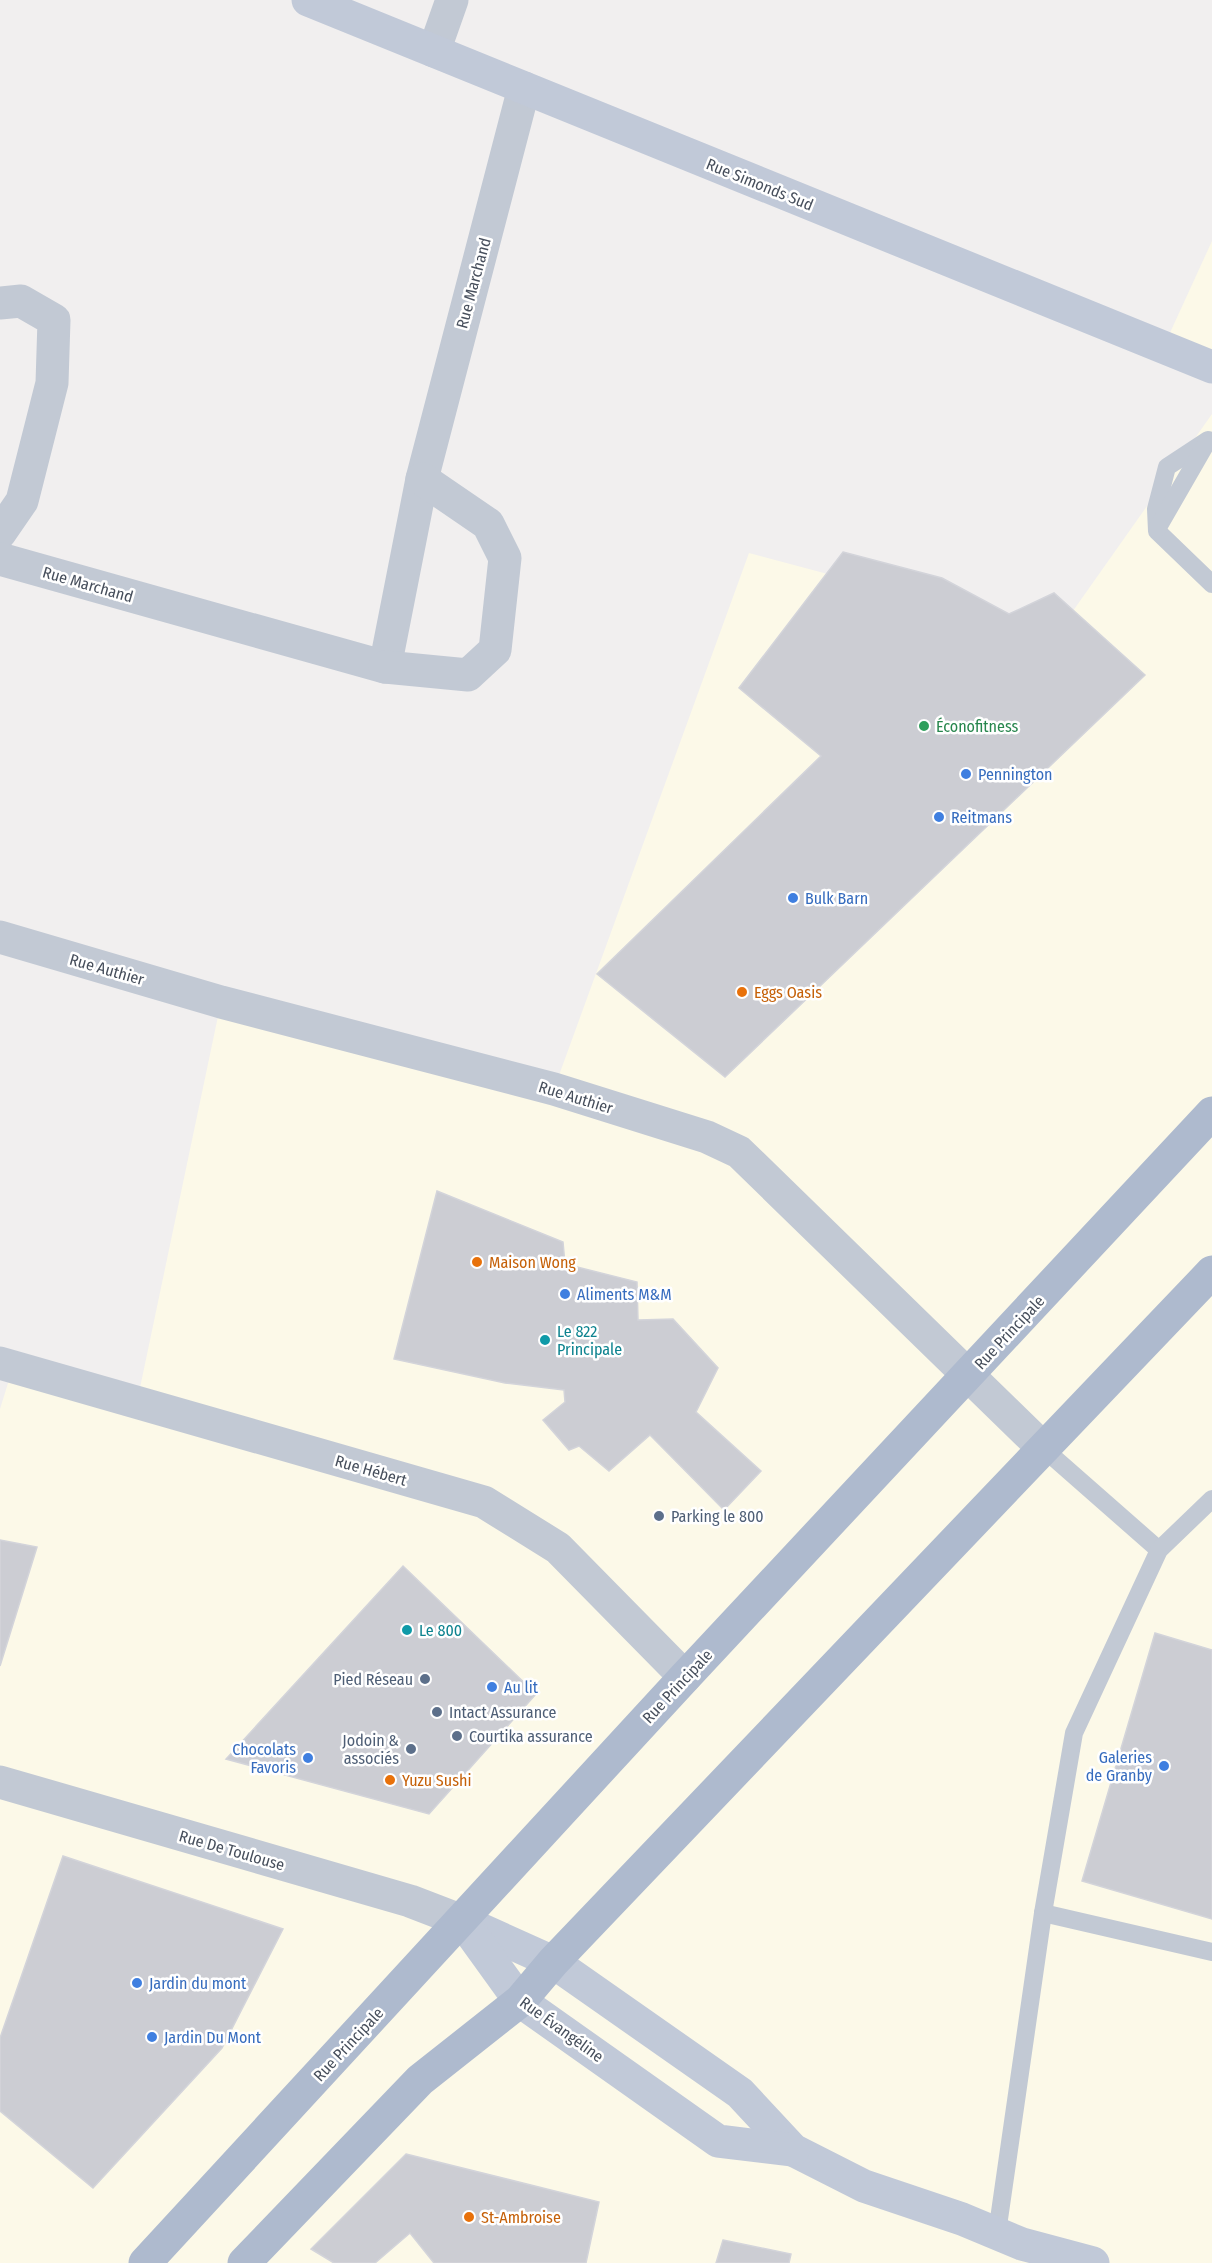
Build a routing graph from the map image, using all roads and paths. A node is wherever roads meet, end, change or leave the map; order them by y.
1 (308, 0) edge
2 (452, 0) edge
3 (434, 51) junction
4 (524, 88) junction
5 (0, 303) edge
6 (1212, 367) edge
7 (1210, 440) edge
8 (422, 479) junction
9 (0, 533) edge
10 (0, 559) edge
11 (1212, 584) edge
12 (385, 667) junction
13 (0, 937) edge
14 (1212, 1113) edge
15 (1212, 1272) edge
16 (0, 1363) edge
17 (968, 1375) junction
18 (1044, 1449) junction
19 (1212, 1499) edge
20 (1159, 1550) junction
21 (685, 1677) junction
22 (0, 1782) edge
23 (1043, 1912) junction
24 (462, 1921) junction
25 (1212, 1952) edge
26 (553, 1962) junction
27 (520, 2001) junction
28 (793, 2150) junction
29 (1012, 2247) edge
30 (145, 2263) edge
31 (244, 2263) edge
32 (1093, 2263) edge

1 - 3 street, Rue Simonds Sud
2 - 3 street
3 - 4 street, Rue Simonds Sud
4 - 6 street, Rue Simonds Sud
4 - 8 street, Rue Marchand
5 - 9 street
7 - 11 lane
8 - 12 street, Rue Marchand
8 - 12 street, Rue Marchand
10 - 12 street, Rue Marchand
13 - 17 street, Rue Authier
14 - 17 main road, Rue Principale
15 - 18 main road
16 - 21 street, Rue Hébert
17 - 18 street, Rue Authier
17 - 21 main road, Rue Principale
18 - 20 lane
18 - 26 main road
19 - 20 lane
20 - 23 lane
21 - 24 main road, Rue Principale
22 - 24 street, Rue De Toulouse
23 - 25 lane
23 - 29 lane
24 - 26 street, Rue Évangéline
24 - 27 street, Rue Évangéline
24 - 30 main road, Rue Principale
26 - 27 main road
26 - 28 street, Rue Évangéline
27 - 28 street, Rue Évangéline
27 - 31 main road
28 - 29 street, Rue Évangéline
29 - 32 street, Rue Évangéline

